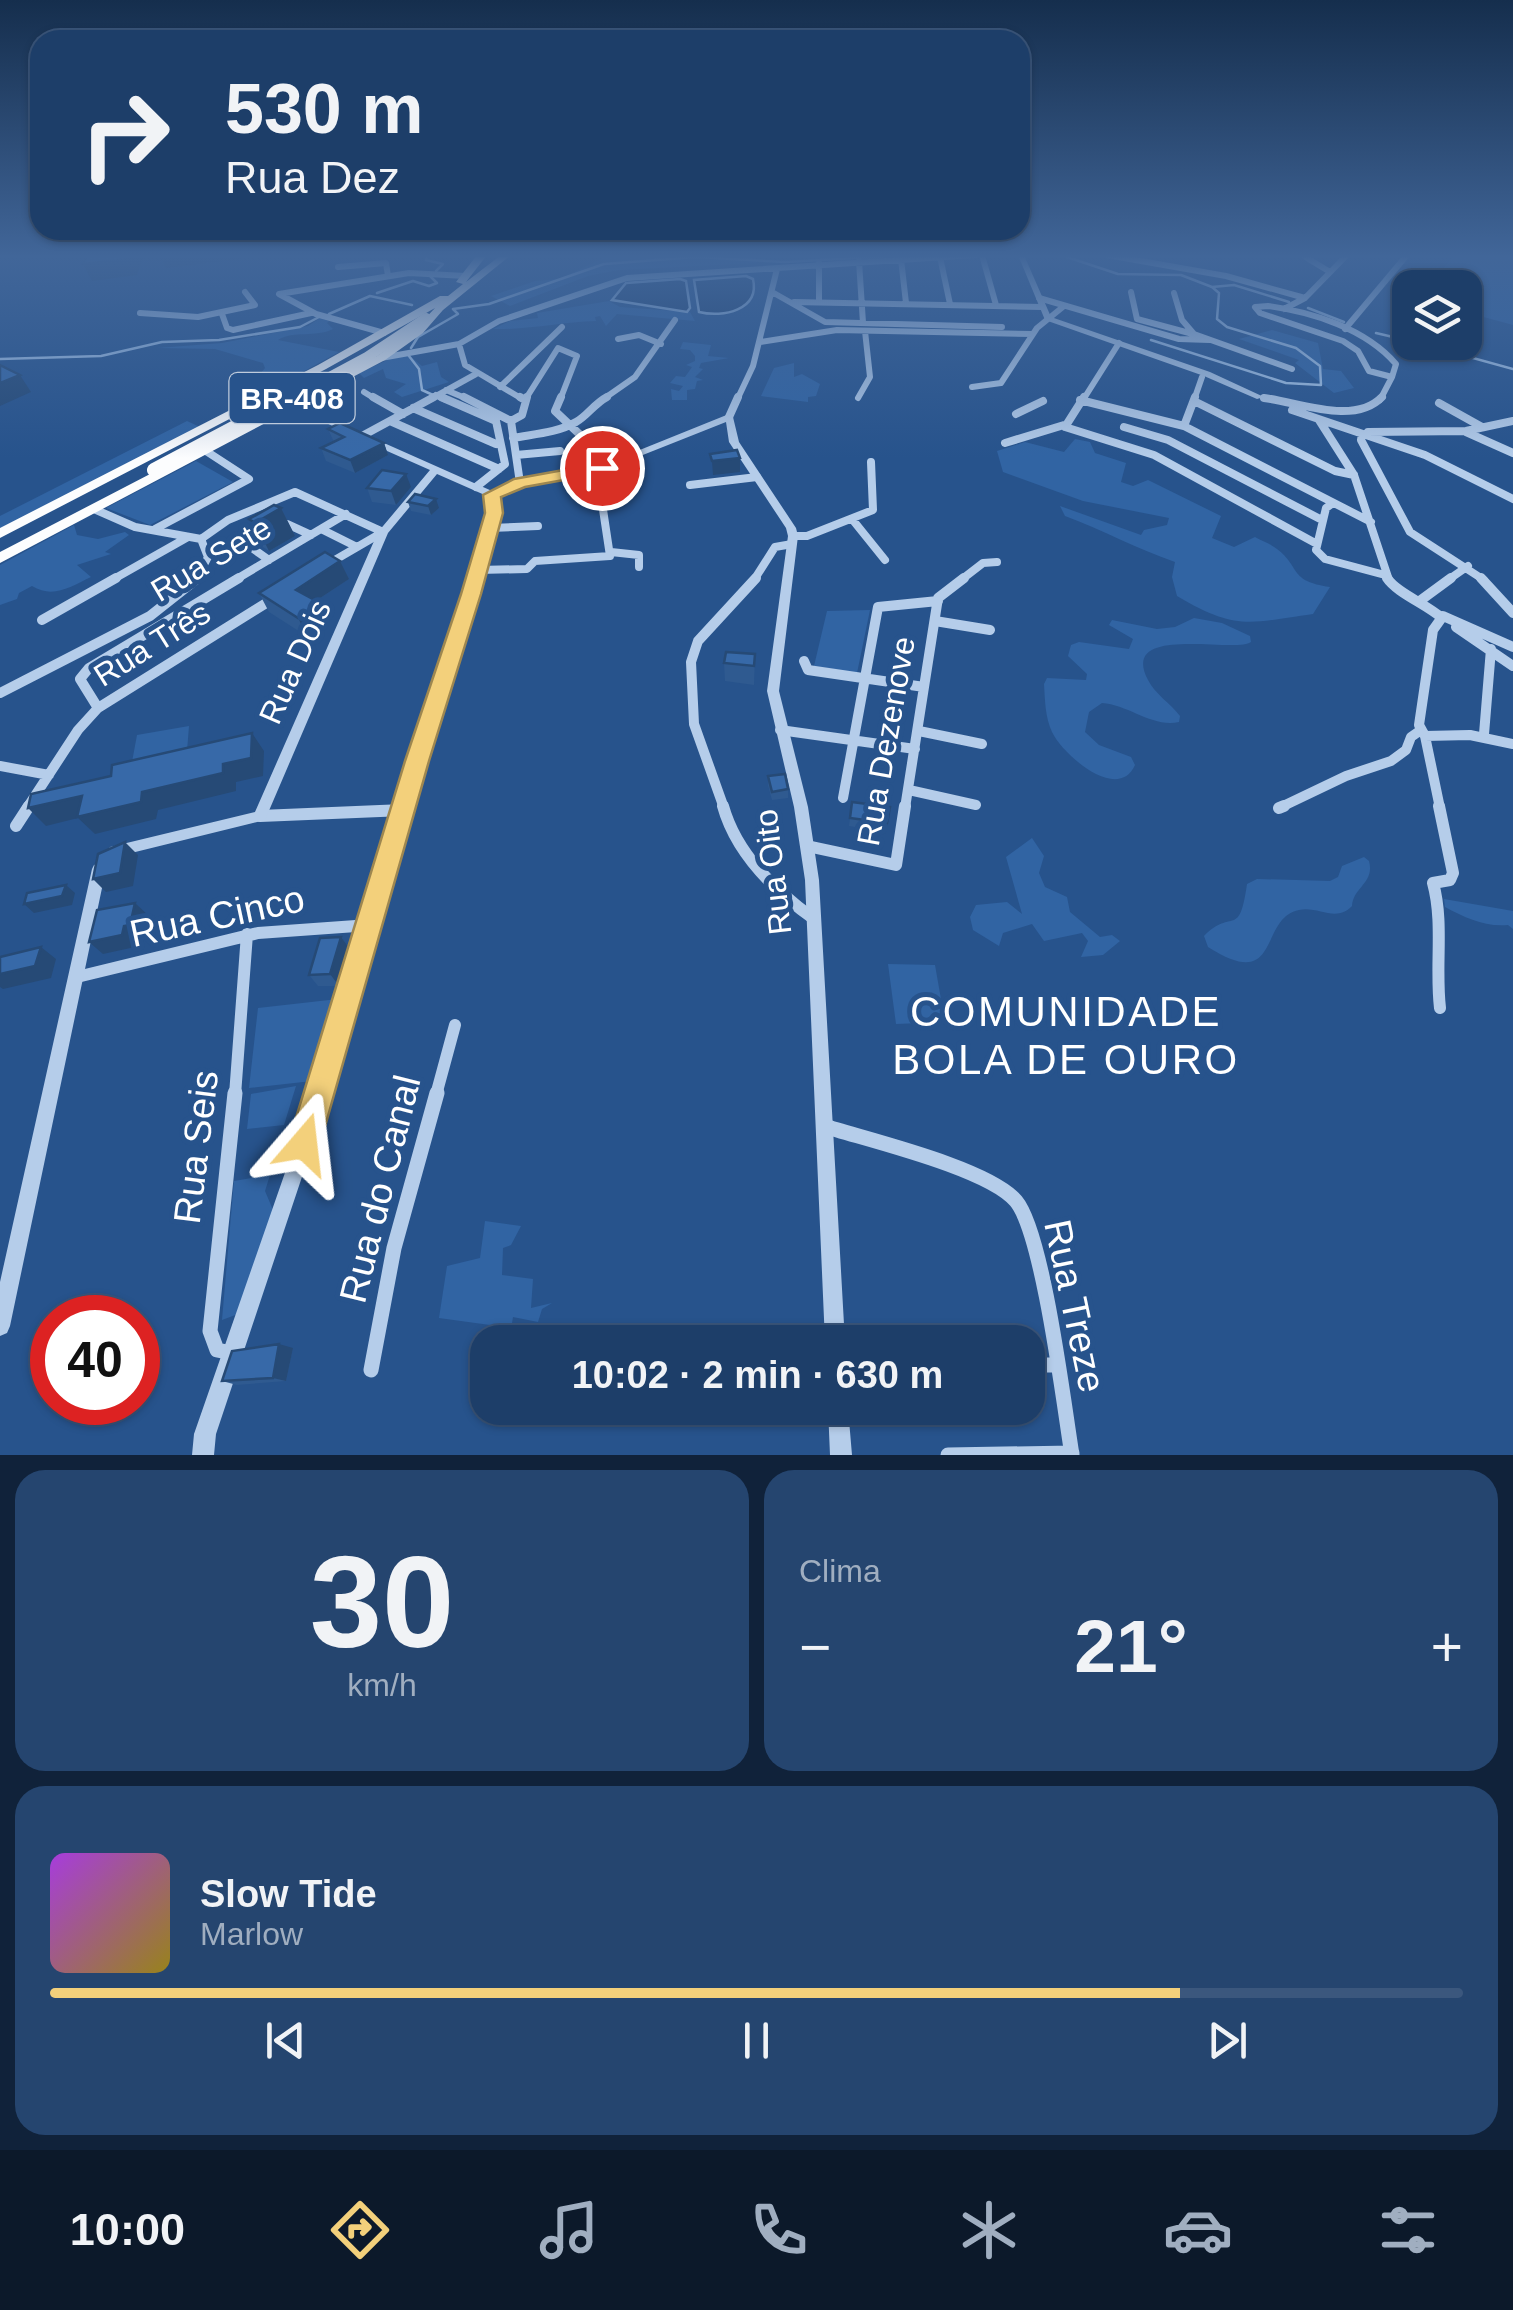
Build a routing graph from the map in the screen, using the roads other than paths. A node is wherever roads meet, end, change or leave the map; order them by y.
1 (225, 323) edge
2 (273, 323) edge
3 (349, 323) edge
4 (403, 323) edge
5 (415, 323) edge
6 (426, 323) edge
7 (500, 323) edge
8 (674, 323) edge
9 (765, 323) edge
10 (835, 323) edge
11 (864, 323) edge
12 (1043, 323) edge
13 (1061, 323) edge
14 (1123, 323) edge
15 (1151, 323) edge
16 (1184, 323) edge
17 (1291, 323) edge
18 (1326, 323) edge
19 (1350, 323) edge
20 (928, 324) joint
21 (647, 326) dead end
22 (562, 327) dead end
23 (864, 327) junction
24 (1345, 329) junction
25 (1035, 331) junction
26 (384, 332) junction
27 (1194, 334) junction
28 (648, 338) junction
29 (618, 339) dead end
30 (1210, 340) junction
31 (760, 342) junction
32 (459, 344) junction
33 (660, 344) junction
34 (1118, 344) junction
35 (381, 358) junction
36 (1292, 368) dead end
37 (476, 374) junction
38 (1202, 377) junction
39 (1394, 378) junction
40 (500, 387) junction
41 (972, 387) dead end
42 (446, 390) junction
43 (364, 392) dead end
44 (270, 394) junction
45 (436, 395) junction
46 (858, 398) dead end
47 (1262, 398) junction
48 (525, 400) junction
49 (1080, 400) junction
50 (1042, 401) dead end
51 (1194, 401) junction
52 (1439, 403) dead end
53 (293, 404) junction
54 (414, 408) junction
55 (1133, 413) junction
56 (403, 414) junction
57 (1016, 414) dead end
58 (729, 417) junction
59 (511, 420) junction
60 (1319, 420) junction
61 (390, 421) junction
62 (1512, 422) edge
63 (1064, 425) junction
64 (567, 426) junction
65 (1184, 426) junction
66 (1124, 427) junction
67 (1483, 428) junction
68 (1466, 431) junction
69 (1362, 434) junction
70 (362, 436) junction
71 (513, 438) junction
72 (1005, 443) dead end
73 (1113, 443) junction
74 (496, 444) dead end
75 (560, 451) dead end
76 (206, 452) junction
77 (1513, 453) edge
78 (516, 455) junction
79 (871, 462) dead end
80 (612, 465) junction
81 (150, 468) junction
82 (499, 469) junction
83 (434, 470) junction
84 (588, 472) junction
85 (1354, 475) junction
86 (757, 477) junction
87 (520, 483) junction
88 (690, 485) dead end
89 (484, 491) junction
90 (1513, 499) edge
91 (1333, 503) junction
92 (94, 509) junction
93 (346, 514) junction
94 (852, 519) junction
95 (1322, 520) junction
96 (1371, 522) junction
97 (538, 526) dead end
98 (321, 528) junction
99 (490, 528) junction
100 (154, 530) junction
101 (383, 532) junction
102 (0, 534) edge
103 (311, 535) junction
104 (188, 537) junction
105 (201, 538) junction
106 (792, 540) junction
107 (0, 542) edge
108 (1316, 544) junction
109 (356, 547) junction
110 (0, 554) edge
111 (609, 554) junction
112 (269, 560) junction
113 (886, 560) dead end
114 (997, 562) dead end
115 (1468, 566) junction
116 (324, 567) edge
117 (638, 567) dead end
118 (478, 570) junction
119 (1385, 576) junction
120 (292, 587) edge
121 (1421, 600) junction
122 (938, 601) junction
123 (1513, 613) edge
124 (1440, 617) junction
125 (42, 620) dead end
126 (935, 621) junction
127 (990, 630) dead end
128 (1513, 647) edge
129 (1491, 650) junction
130 (804, 662) dead end
131 (1513, 666) edge
132 (864, 678) junction
133 (924, 687) junction
134 (0, 693) edge
135 (98, 708) junction
136 (780, 730) junction
137 (919, 732) junction
138 (1423, 733) junction
139 (1484, 734) junction
140 (853, 737) junction
141 (982, 744) dead end
142 (1513, 744) edge
143 (915, 749) junction
144 (0, 766) edge
145 (49, 776) junction
146 (908, 790) junction
147 (843, 798) dead end
148 (976, 805) dead end
149 (1279, 808) dead end
150 (404, 810) junction
151 (260, 816) junction
152 (16, 826) dead end
153 (807, 846) junction
154 (814, 920) junction
155 (370, 925) junction
156 (247, 934) junction
157 (76, 977) junction
158 (1440, 1008) dead end
159 (455, 1025) dead end
160 (823, 1126) junction
161 (6, 1267) edge
162 (834, 1325) edge
163 (0, 1326) edge
164 (232, 1353) junction
165 (1045, 1365) edge
166 (1057, 1365) junction
167 (370, 1370) dead end
168 (839, 1425) edge
169 (1072, 1454) edge
170 (202, 1455) edge
171 (841, 1455) edge
172 (948, 1455) edge

1 - 2 street
3 - 26 street
4 - 26 highway
5 - 81 highway, BR-408, bridge
6 - 35 highway
7 - 32 street
8 - 33 street
9 - 31 street
10 - 23 street
11 - 23 street
12 - 25 street
13 - 34 street
14 - 30 street
15 - 27 street
16 - 27 street
17 - 39 street
18 - 24 street
19 - 24 street
20 - 23 street
20 - 25 street
21 - 28 street
22 - 40 street
23 - 25 street
23 - 31 street
23 - 46 street
24 - 39 street
25 - 41 street
26 - 44 highway
27 - 30 street
28 - 29 street
28 - 33 street
30 - 36 street
31 - 58 street
32 - 35 street
32 - 37 street
33 - 64 street
34 - 38 street
34 - 47 street
34 - 49 street
35 - 53 highway
37 - 40 street
37 - 42 street
38 - 47 street
38 - 51 street
39 - 47 street
40 - 48 street
42 - 45 street
42 - 59 street
43 - 56 street
44 - 53 street
44 - 102 highway
45 - 54 street
45 - 82 street
47 - 60 street
48 - 59 street
48 - 64 street
49 - 55 street
49 - 63 street
50 - 57 street
51 - 65 street
51 - 85 street
52 - 67 street
53 - 70 street
53 - 76 highway
54 - 56 street
54 - 74 street
55 - 65 street
55 - 66 street
56 - 61 street
58 - 80 street
58 - 86 street
59 - 71 street
60 - 69 street
60 - 85 street
61 - 70 street
61 - 82 street
62 - 67 street
63 - 72 street
63 - 73 street
64 - 71 street
64 - 80 street
65 - 91 street
66 - 73 street
66 - 95 street
67 - 68 street
68 - 69 street
68 - 77 street
69 - 90 street
69 - 115 street
70 - 83 street
71 - 78 street
73 - 108 street
75 - 78 street
76 - 92 highway
76 - 100 street
78 - 87 street
79 - 94 street
80 - 84 street
81 - 107 highway, BR-408
81 - 110 highway, BR-408
82 - 89 street
83 - 89 street
83 - 101 street
84 - 87 street
84 - 111 street
85 - 96 street
86 - 88 street
86 - 106 street
87 - 89 street
89 - 99 street
91 - 95 street
91 - 96 street
92 - 100 street
92 - 110 highway
93 - 98 street, Rua Sete
93 - 101 street
93 - 105 street
94 - 106 street
94 - 113 street
95 - 108 street
96 - 119 street
97 - 99 street
98 - 103 street, Rua Sete
98 - 109 street
99 - 118 street
100 - 104 street
101 - 109 street
101 - 151 street, Rua Dois
103 - 112 street, Rua Sete
103 - 112 street
104 - 105 street
104 - 125 street
105 - 134 street
106 - 136 street, Rua Oito
106 - 154 street
108 - 119 street
109 - 116 street
111 - 117 street
111 - 118 street
112 - 135 street, Rua Sete
114 - 122 street, Rua Dezenove
115 - 121 street
115 - 123 street
118 - 150 street
119 - 121 street
120 - 135 street, Rua Três
121 - 124 street
122 - 126 street, Rua Dezenove
122 - 132 street, Rua Dezenove
124 - 128 street
124 - 129 street
124 - 138 street
126 - 127 street
126 - 133 street, Rua Dezenove
129 - 131 street
129 - 139 street
130 - 132 street
132 - 133 street
132 - 140 street
133 - 137 street, Rua Dezenove
135 - 145 street, Rua Três
136 - 140 street
136 - 153 street, Rua Oito
137 - 141 street
137 - 143 street, Rua Dezenove
138 - 139 street
138 - 149 street
138 - 158 street
139 - 142 street
140 - 143 street
140 - 147 street
143 - 146 street, Rua Dezenove
144 - 145 street
145 - 152 street, Rua Três
146 - 148 street
146 - 153 street, Rua Dezenove
150 - 151 street
150 - 155 street
151 - 157 street
153 - 154 street, Rua Oito
154 - 160 street, Rua Oito
155 - 156 street, Rua Cinco
155 - 164 street
156 - 157 street, Rua Cinco
156 - 164 street, Rua Seis
157 - 161 street
159 - 167 street, Rua do Canal
160 - 162 street, Rua Oito
160 - 166 street, Rua Treze
161 - 163 street
164 - 170 street
165 - 166 street
166 - 169 street, Rua Treze
168 - 171 street
169 - 172 street

